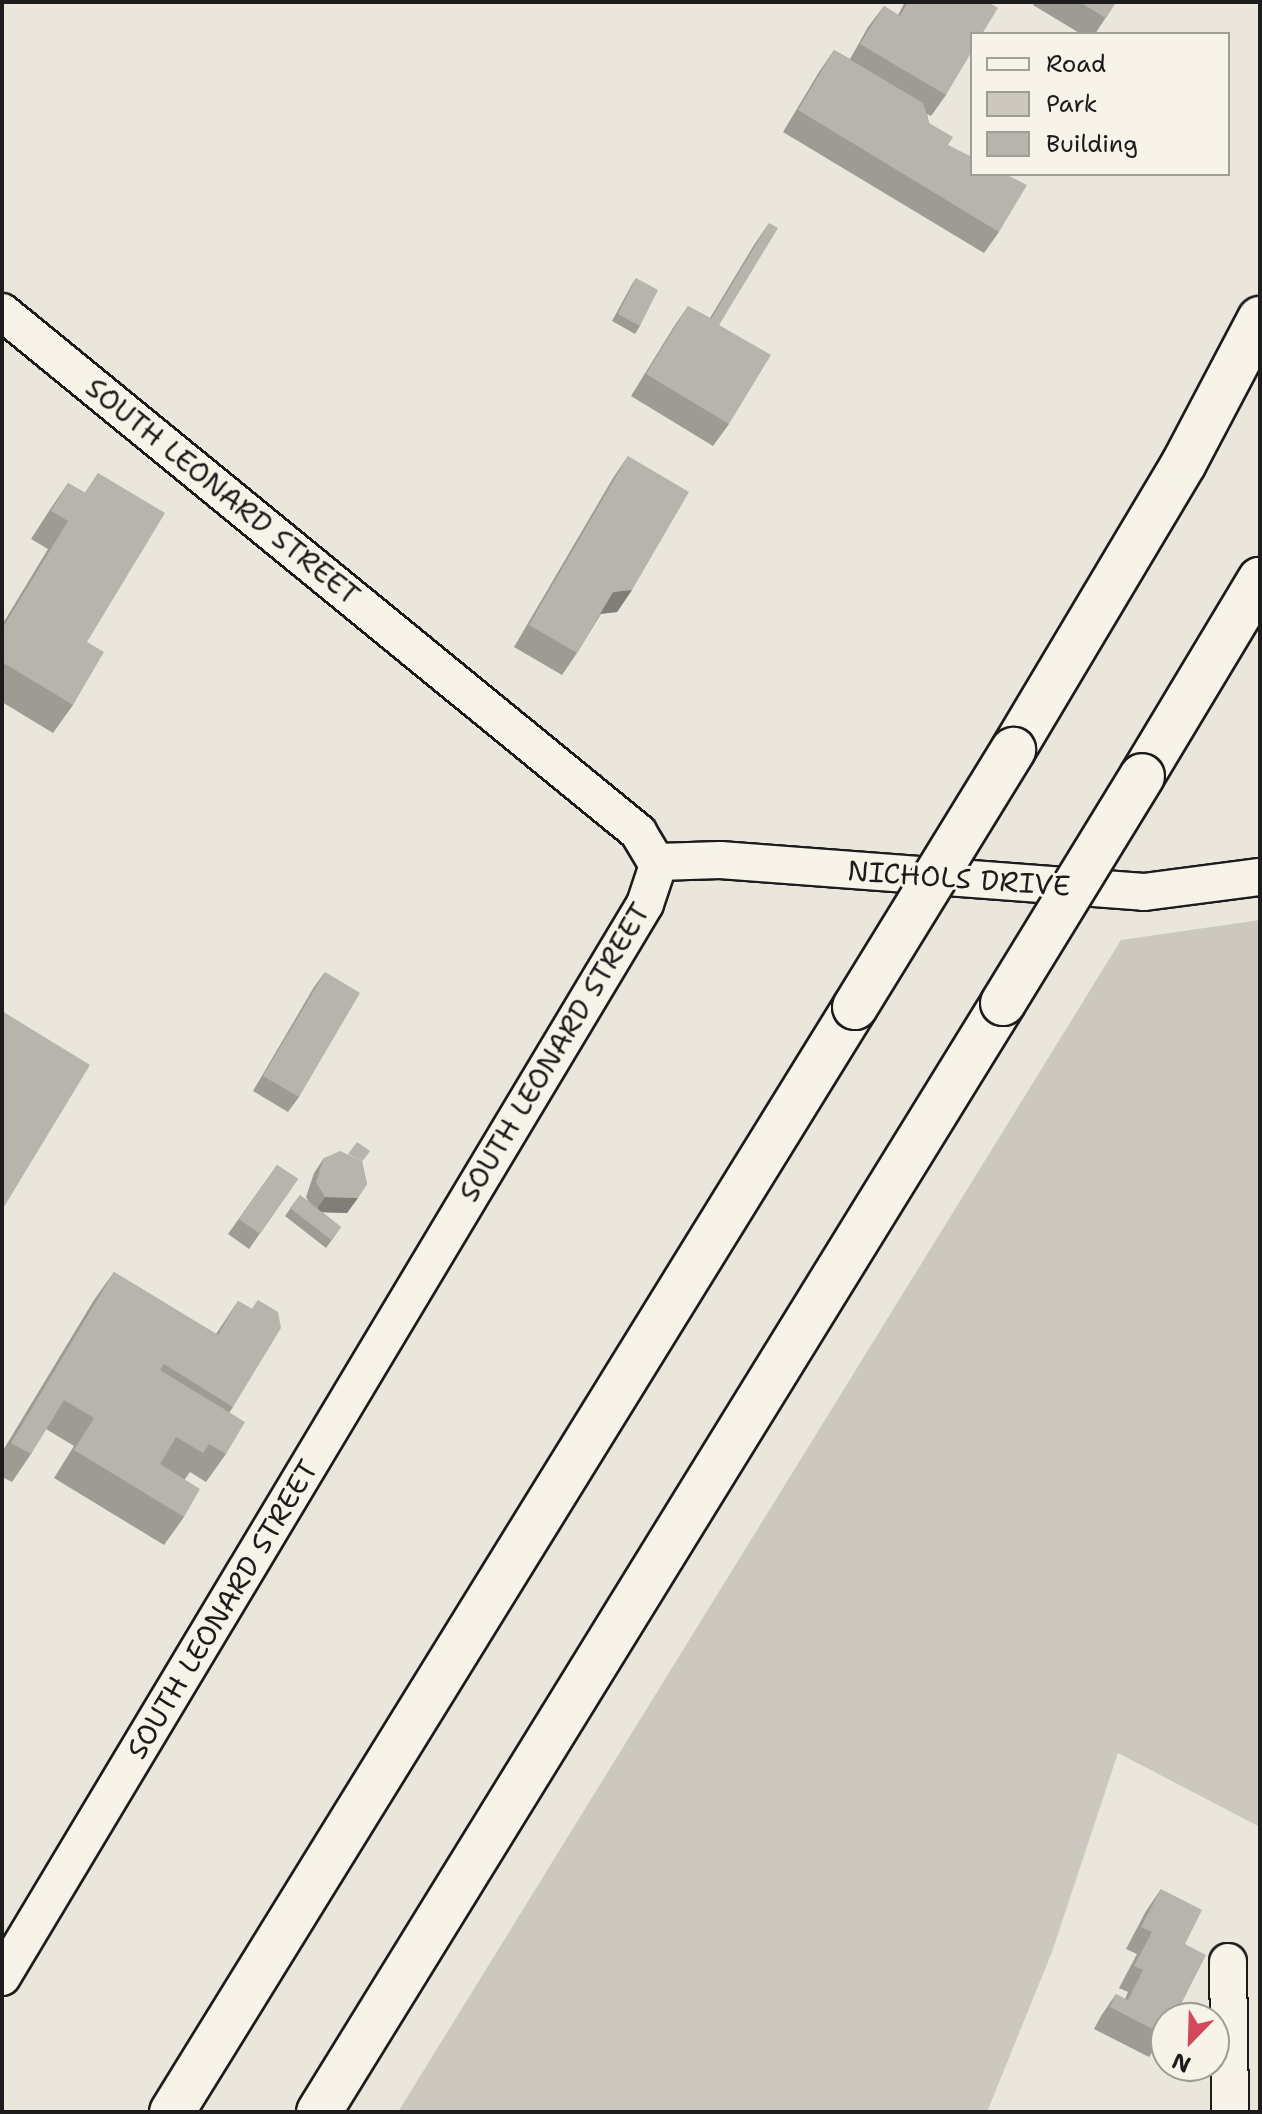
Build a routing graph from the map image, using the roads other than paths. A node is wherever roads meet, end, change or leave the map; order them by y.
1 (2, 312) edge
2 (1260, 319) edge
3 (1260, 580) edge
4 (658, 862) junction
5 (1260, 877) edge
6 (1228, 1962) dead end
7 (2, 1977) edge
8 (172, 2112) edge
9 (319, 2112) edge
10 (1230, 2112) edge

1 - 4 street, SOUTH LEONARD STREET
2 - 8 highway, bridge
3 - 9 highway, bridge
4 - 5 street, NICHOLS DRIVE
4 - 7 street, SOUTH LEONARD STREET
6 - 10 street

